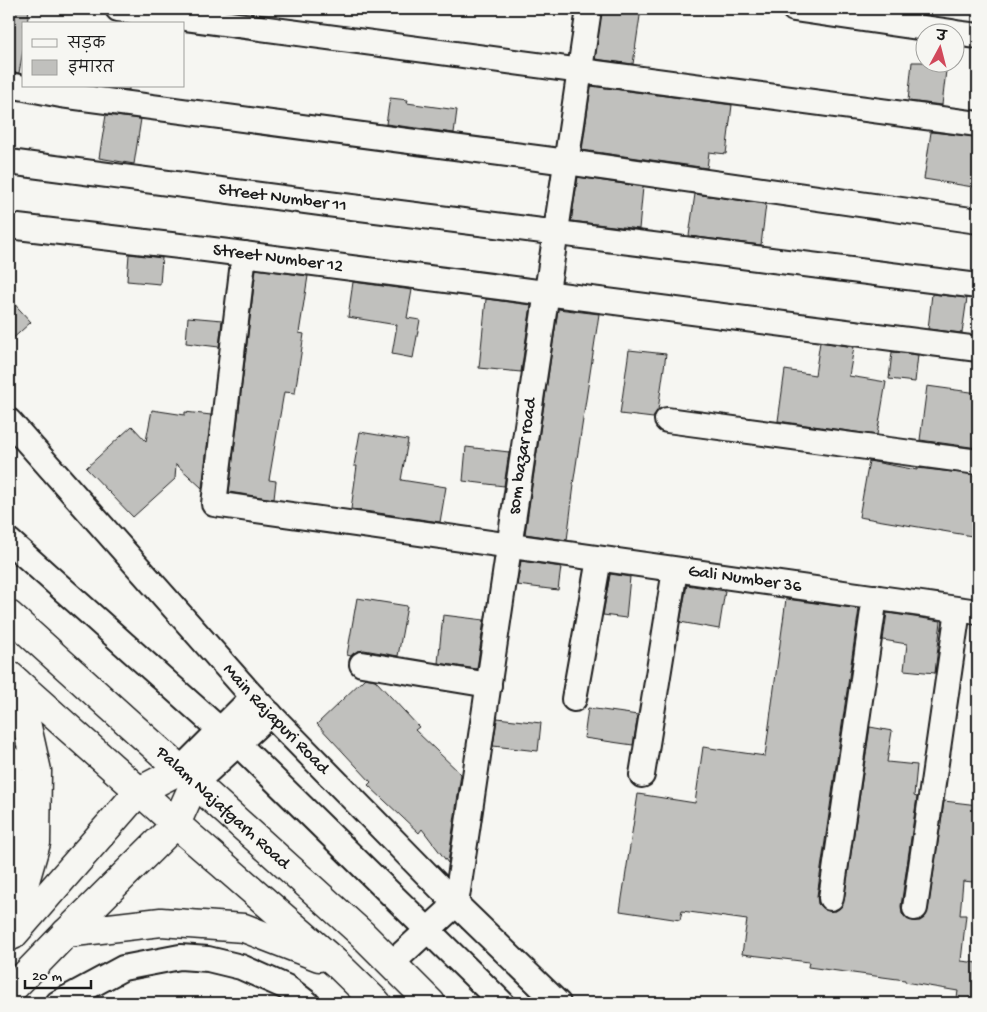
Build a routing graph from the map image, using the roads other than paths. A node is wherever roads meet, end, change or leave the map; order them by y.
1 (118, 9) edge
2 (589, 9) edge
3 (794, 9) edge
4 (914, 27) edge
5 (964, 34) edge
6 (978, 36) edge
7 (580, 70) junction
8 (9, 85) edge
9 (22, 88) edge
10 (25, 88) edge
11 (978, 124) edge
12 (9, 162) edge
13 (567, 162) junction
14 (978, 221) edge
15 (9, 226) edge
16 (556, 232) junction
17 (244, 254) junction
18 (978, 286) edge
19 (548, 294) junction
20 (978, 348) edge
21 (667, 420) dead end
22 (9, 421) edge
23 (978, 462) edge
24 (9, 541) edge
25 (510, 546) junction
26 (599, 558) junction
27 (675, 570) junction
28 (875, 597) junction
29 (968, 611) edge
30 (9, 615) edge
31 (362, 664) dead end
32 (13, 679) edge
33 (489, 685) junction
34 (253, 697) junction
35 (574, 699) dead end
36 (270, 714) junction
37 (229, 737) junction
38 (9, 758) edge
39 (642, 775) dead end
40 (187, 777) junction
41 (139, 791) junction
42 (176, 824) junction
43 (9, 855) edge
44 (831, 898) dead end
45 (456, 904) junction
46 (915, 908) dead end
47 (428, 930) junction
48 (66, 933) junction
49 (9, 939) edge
50 (337, 964) junction
51 (391, 964) junction
52 (9, 992) edge
53 (58, 1003) edge
54 (307, 1003) edge
55 (377, 1003) edge
56 (432, 1003) edge
57 (502, 1003) edge
58 (558, 1003) edge

1 - 7 street
2 - 7 street, som bazar road
3 - 4 street
5 - 6 street
7 - 11 street
7 - 13 street, som bazar road
8 - 9 street
10 - 13 street
12 - 16 street, Street Number 11
13 - 14 street
13 - 16 street, som bazar road
15 - 17 street, Street Number 12
16 - 18 street, Street Number 11
16 - 19 street, som bazar road
17 - 19 street, Street Number 12
17 - 25 street, Gali Number 36
19 - 20 street, Street Number 12
19 - 25 street, som bazar road
21 - 23 street
22 - 34 street, Main Rajapuri Road
24 - 37 street
25 - 26 street, Gali Number 36
25 - 33 street, som bazar road
26 - 27 street, Gali Number 36
26 - 35 street
27 - 28 street, Gali Number 36
27 - 39 street
28 - 29 street, Gali Number 36
28 - 44 street
29 - 46 street
30 - 40 main road, Palam Najafgarh Road
31 - 33 street
32 - 41 main road
32 - 49 main road
33 - 45 street, som bazar road
34 - 36 street, Main Rajapuri Road
34 - 37 street
36 - 37 street
36 - 45 street, Main Rajapuri Road
37 - 40 street
37 - 47 street
38 - 43 street
40 - 41 main road
40 - 42 main road
40 - 51 main road, Palam Najafgarh Road
41 - 42 main road
41 - 49 main road
42 - 48 main road
42 - 50 main road
45 - 47 street
45 - 58 street, Main Rajapuri Road
47 - 51 street
47 - 57 street
48 - 50 main road
48 - 52 main road
50 - 55 main road
51 - 56 main road, Palam Najafgarh Road
53 - 54 street

